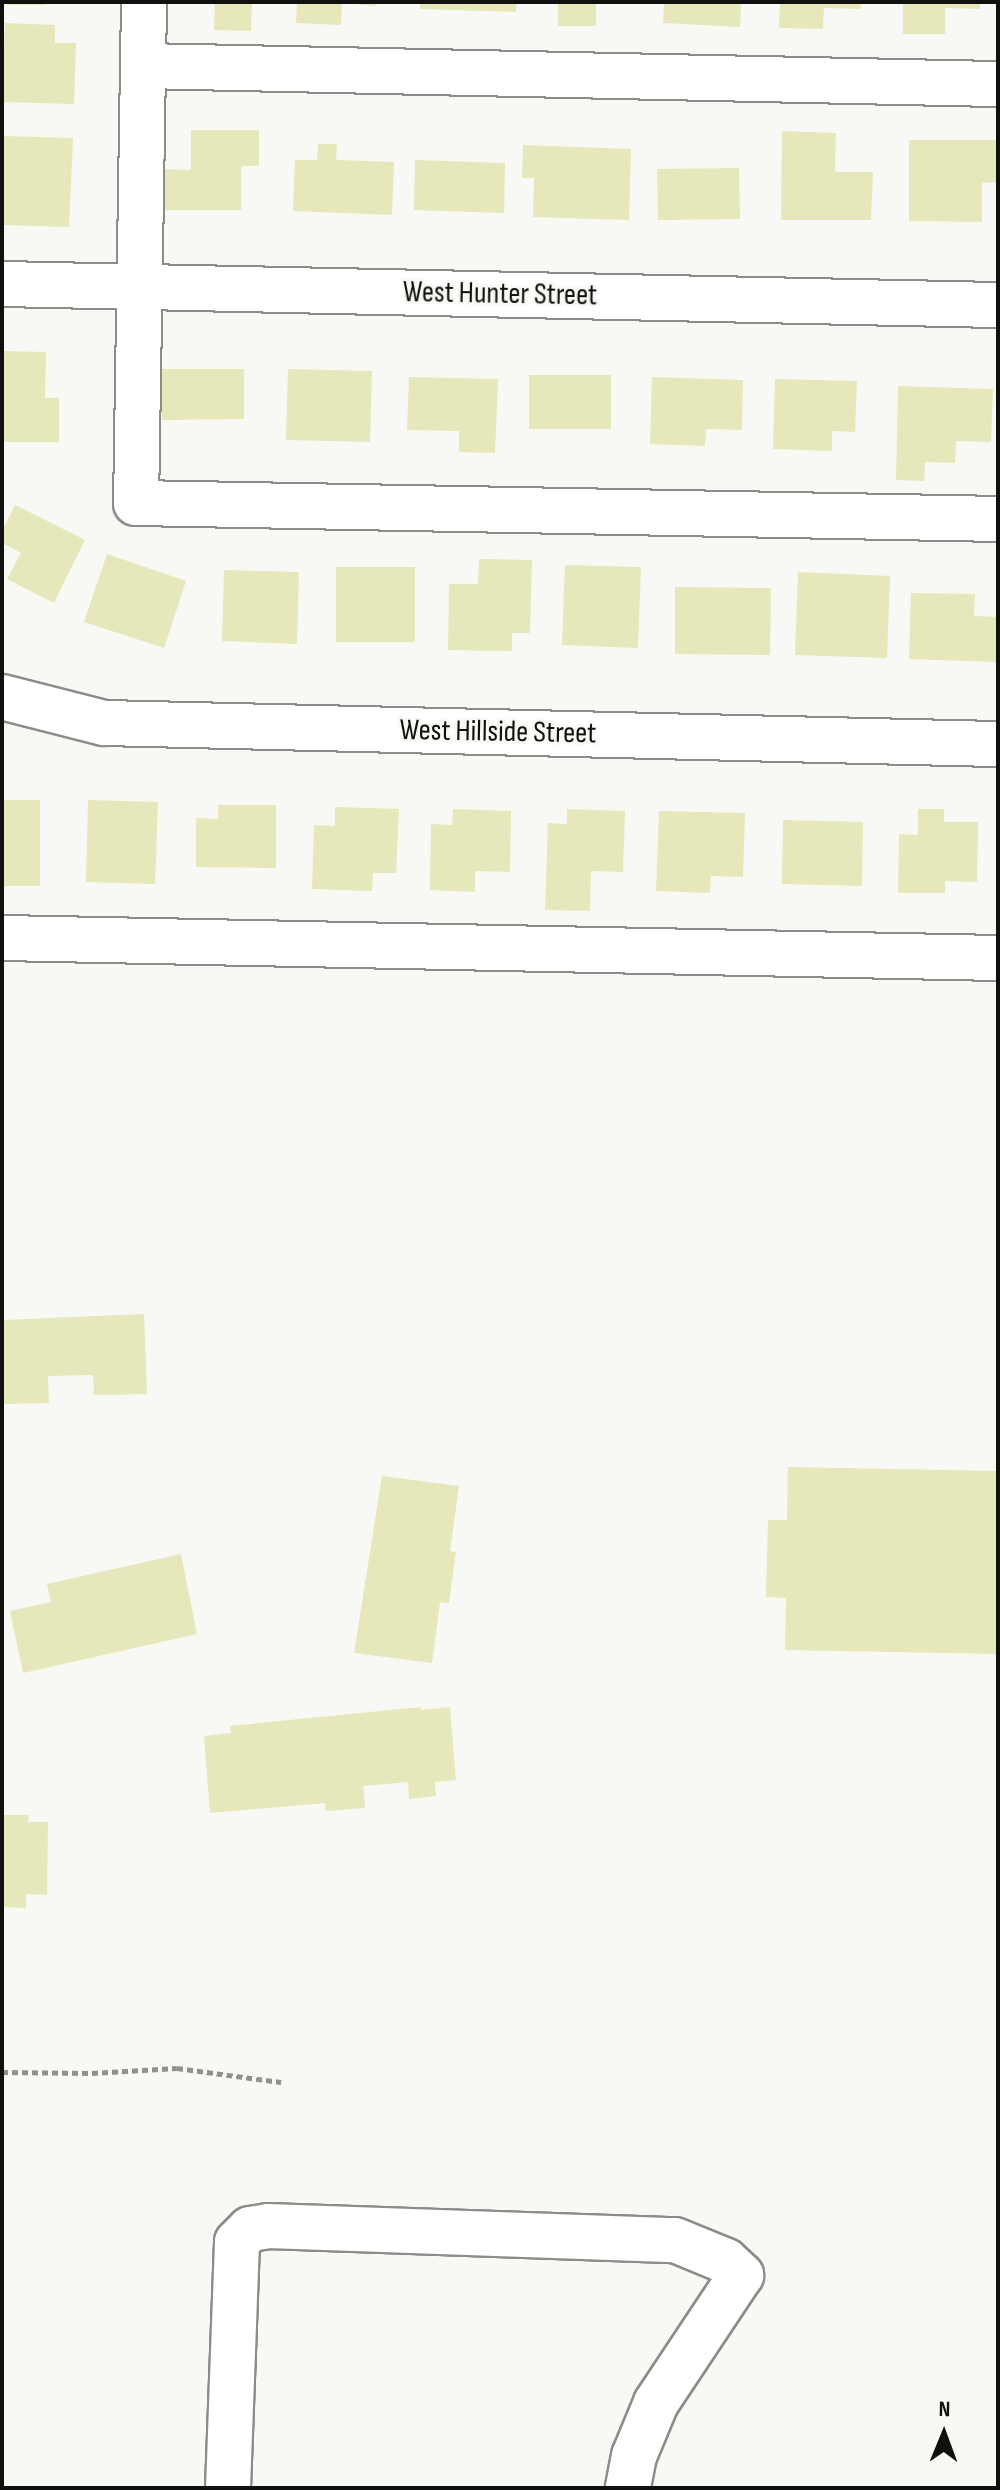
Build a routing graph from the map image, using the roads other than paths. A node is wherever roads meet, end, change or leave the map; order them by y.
1 (144, 2) edge
2 (143, 66) junction
3 (998, 84) edge
4 (2, 284) edge
5 (139, 287) junction
6 (998, 305) edge
7 (998, 519) edge
8 (2, 697) edge
9 (998, 744) edge
10 (2, 938) edge
11 (998, 958) edge
12 (228, 2488) edge
13 (628, 2488) edge

1 - 2 street
2 - 3 street
2 - 5 street
4 - 5 street, West Hunter Street
5 - 6 street, West Hunter Street
5 - 7 street
8 - 9 street, West Hillside Street
10 - 11 street
12 - 13 street

